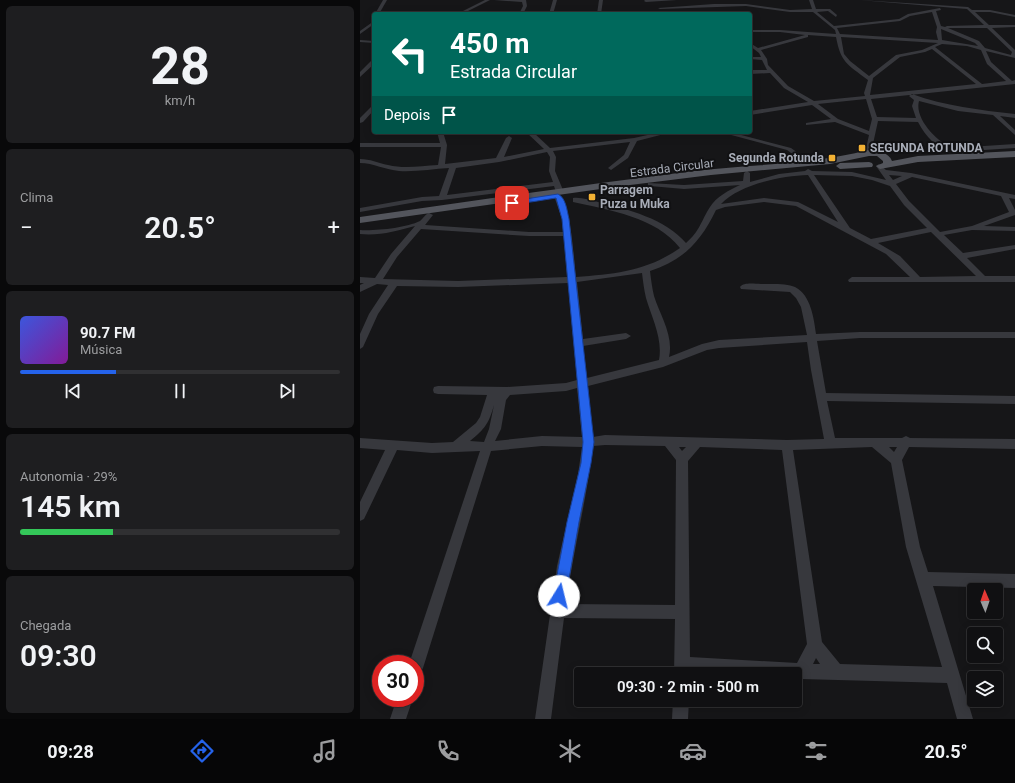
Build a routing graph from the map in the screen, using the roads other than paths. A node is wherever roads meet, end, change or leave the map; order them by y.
1 (385, 0) edge
2 (488, 0) edge
3 (496, 0) edge
4 (524, 0) edge
5 (554, 0) edge
6 (602, 0) edge
7 (675, 0) edge
8 (710, 0) edge
9 (811, 0) edge
10 (861, 0) edge
11 (896, 0) edge
12 (927, 0) edge
13 (646, 1) edge
14 (901, 2) junction
15 (960, 2) dead end
16 (778, 3) dead end
17 (714, 5) junction
18 (930, 5) junction
19 (952, 6) junction
20 (660, 8) junction
21 (774, 9) junction
22 (719, 10) dead end
23 (813, 10) junction
24 (934, 11) junction
25 (971, 11) junction
26 (378, 12) edge
27 (463, 12) edge
28 (522, 12) edge
29 (551, 12) edge
30 (599, 12) edge
31 (664, 12) edge
32 (923, 13) junction
33 (836, 16) dead end
34 (1015, 16) edge
35 (372, 24) edge
36 (988, 26) junction
37 (1015, 26) edge
38 (833, 27) junction
39 (940, 27) junction
40 (752, 30) edge
41 (360, 33) edge
42 (820, 35) junction
43 (839, 36) junction
44 (360, 41) edge
45 (372, 42) edge
46 (941, 42) junction
47 (752, 45) edge
48 (932, 47) junction
49 (758, 49) junction
50 (983, 49) junction
51 (1014, 57) edge
52 (752, 58) edge
53 (765, 58) junction
54 (364, 62) dead end
55 (372, 62) edge
56 (372, 63) edge
57 (771, 71) junction
58 (752, 72) edge
59 (360, 75) edge
60 (870, 79) junction
61 (1011, 82) edge
62 (980, 85) junction
63 (1015, 89) edge
64 (907, 93) junction
65 (868, 98) junction
66 (917, 99) junction
67 (813, 103) junction
68 (372, 109) edge
69 (752, 113) edge
70 (994, 114) junction
71 (1015, 116) edge
72 (875, 119) junction
73 (836, 120) junction
74 (920, 120) junction
75 (363, 121) edge
76 (808, 124) dead end
77 (1015, 132) edge
78 (441, 134) edge
79 (532, 134) edge
80 (652, 134) edge
81 (730, 134) edge
82 (871, 134) junction
83 (509, 138) dead end
84 (634, 140) junction
85 (360, 145) edge
86 (444, 145) junction
87 (1015, 146) edge
88 (549, 150) junction
89 (1015, 150) edge
90 (864, 154) junction
91 (879, 154) junction
92 (1015, 154) edge
93 (498, 160) junction
94 (360, 161) edge
95 (869, 165) junction
96 (452, 166) junction
97 (441, 167) junction
98 (883, 167) junction
99 (611, 168) dead end
100 (806, 168) junction
101 (747, 173) junction
102 (911, 175) junction
103 (650, 184) junction
104 (746, 184) junction
105 (890, 184) junction
106 (558, 190) junction
107 (586, 192) junction
108 (1004, 195) junction
109 (1015, 197) edge
110 (442, 198) junction
111 (576, 200) junction
112 (564, 208) junction
113 (712, 209) junction
114 (360, 210) edge
115 (360, 220) edge
116 (424, 221) junction
117 (360, 225) edge
118 (972, 228) junction
119 (1014, 230) edge
120 (848, 231) junction
121 (360, 232) edge
122 (936, 232) junction
123 (567, 234) junction
124 (870, 242) junction
125 (1015, 247) edge
126 (685, 248) junction
127 (962, 256) junction
128 (645, 269) junction
129 (917, 279) junction
130 (983, 279) junction
131 (1015, 279) edge
132 (360, 280) edge
133 (572, 280) junction
134 (852, 280) dead end
135 (378, 281) junction
136 (394, 283) junction
137 (744, 287) dead end
138 (360, 289) edge
139 (1015, 335) edge
140 (626, 336) dead end
141 (810, 337) junction
142 (360, 342) edge
143 (578, 343) junction
144 (666, 349) junction
145 (682, 356) junction
146 (663, 363) junction
147 (583, 383) junction
148 (438, 390) dead end
149 (493, 391) junction
150 (507, 391) junction
151 (821, 397) junction
152 (1015, 400) edge
153 (588, 442) junction
154 (668, 442) junction
155 (698, 442) junction
156 (874, 442) junction
157 (906, 442) junction
158 (360, 443) edge
159 (830, 443) junction
160 (1015, 444) edge
161 (787, 445) junction
162 (393, 446) junction
163 (455, 447) junction
164 (487, 447) junction
165 (682, 459) junction
166 (896, 460) junction
167 (360, 515) edge
168 (924, 579) junction
169 (1015, 581) edge
170 (557, 612) junction
171 (683, 612) junction
172 (815, 645) junction
173 (419, 655) edge
174 (682, 667) edge
175 (802, 669) edge
176 (802, 671) edge
177 (836, 672) junction
178 (953, 675) junction
179 (402, 707) edge
180 (681, 707) edge
181 (398, 719) edge
182 (543, 719) edge
183 (680, 719) edge
184 (966, 719) edge

1 - 26 street
2 - 27 street
3 - 4 street
4 - 28 street
5 - 29 street
6 - 30 street
7 - 13 street
8 - 17 street
9 - 23 street
10 - 14 street
11 - 14 street
12 - 18 street
13 - 20 street
14 - 18 street
14 - 32 street
15 - 19 street
16 - 21 street
17 - 20 street
17 - 21 street
17 - 22 street
18 - 19 street
19 - 24 street
19 - 25 street
20 - 31 street
21 - 23 street
23 - 33 street
23 - 38 street
24 - 32 street
24 - 39 street
25 - 34 street
25 - 36 street
32 - 38 street
35 - 41 street
36 - 37 street
36 - 39 street
36 - 51 street
38 - 43 street
39 - 46 street
39 - 50 street
40 - 42 street
42 - 43 street
42 - 49 street
43 - 46 street
43 - 60 street
44 - 45 street
46 - 48 street
46 - 50 street
47 - 49 street
48 - 60 street
48 - 62 street
49 - 53 street
50 - 51 street
50 - 61 street
52 - 53 street
53 - 57 street
54 - 55 street
56 - 59 street
57 - 58 street
57 - 67 street
60 - 65 street
61 - 62 street
61 - 63 street
62 - 64 street
64 - 65 street
64 - 66 street
65 - 67 street
65 - 72 street
66 - 70 street
66 - 74 street
67 - 69 street
67 - 73 street
68 - 75 street
70 - 71 street
70 - 77 street
72 - 74 street
72 - 82 street
73 - 76 street
73 - 82 street
74 - 87 street
78 - 86 street
79 - 88 street
80 - 84 street
81 - 100 street
82 - 90 street
83 - 93 street
84 - 88 street
84 - 99 street
85 - 86 street
86 - 97 street
88 - 93 street
88 - 106 street
89 - 91 main road
90 - 91 main road, Estrada Circular
90 - 95 main road
90 - 100 main road, Estrada Circular
91 - 98 main road
92 - 98 main road
93 - 96 street
94 - 97 street
95 - 98 main road, Estrada Circular
95 - 100 main road, Estrada Circular
96 - 97 street
96 - 110 street
98 - 102 street
98 - 105 street
100 - 101 main road, Estrada Circular
100 - 104 street
100 - 105 street
100 - 106 main road, Estrada Circular
100 - 120 street
101 - 103 main road, Estrada Circular
101 - 104 street
102 - 105 street
102 - 108 street
103 - 104 street
103 - 107 main road, Estrada Circular
104 - 113 street
105 - 122 street
106 - 107 main road, Estrada Circular
106 - 110 street
106 - 112 street
106 - 115 main road, Estrada Circular
106 - 116 main road, Estrada Circular
107 - 111 street
108 - 109 street
108 - 118 street
110 - 114 street
111 - 112 street
111 - 126 street
112 - 123 street
113 - 120 street
113 - 126 street
116 - 117 main road, Estrada Circular
116 - 121 street
116 - 123 street
116 - 135 street
118 - 119 street
118 - 122 street
120 - 124 street
122 - 124 street
122 - 127 street
123 - 133 street
124 - 129 street
125 - 127 street
126 - 128 street
127 - 130 street
128 - 133 street
128 - 144 street
129 - 130 street
129 - 134 street
130 - 131 street
132 - 135 street
133 - 136 street
133 - 143 street
135 - 136 street
135 - 138 street
136 - 142 street
137 - 141 street
139 - 141 street
140 - 143 street
141 - 145 street
141 - 151 street
143 - 147 street
144 - 145 street
144 - 146 street
145 - 146 street
146 - 147 street
147 - 150 street
147 - 153 street
148 - 149 street
149 - 150 street
149 - 163 street
150 - 164 street
151 - 152 street
151 - 159 street
153 - 154 street
153 - 164 street
153 - 170 street
154 - 155 street
154 - 165 street
155 - 161 street
155 - 165 street
156 - 157 street
156 - 159 street
156 - 166 street
157 - 160 street
157 - 166 street
158 - 162 street
159 - 161 street
161 - 172 street
162 - 163 street
162 - 167 street
163 - 164 street
164 - 173 street
165 - 171 street
166 - 168 street
168 - 169 street
168 - 178 street
170 - 171 street
170 - 182 street
171 - 174 street
172 - 175 street
172 - 177 street
176 - 177 street
177 - 178 street
178 - 184 street
179 - 181 street
180 - 183 street

